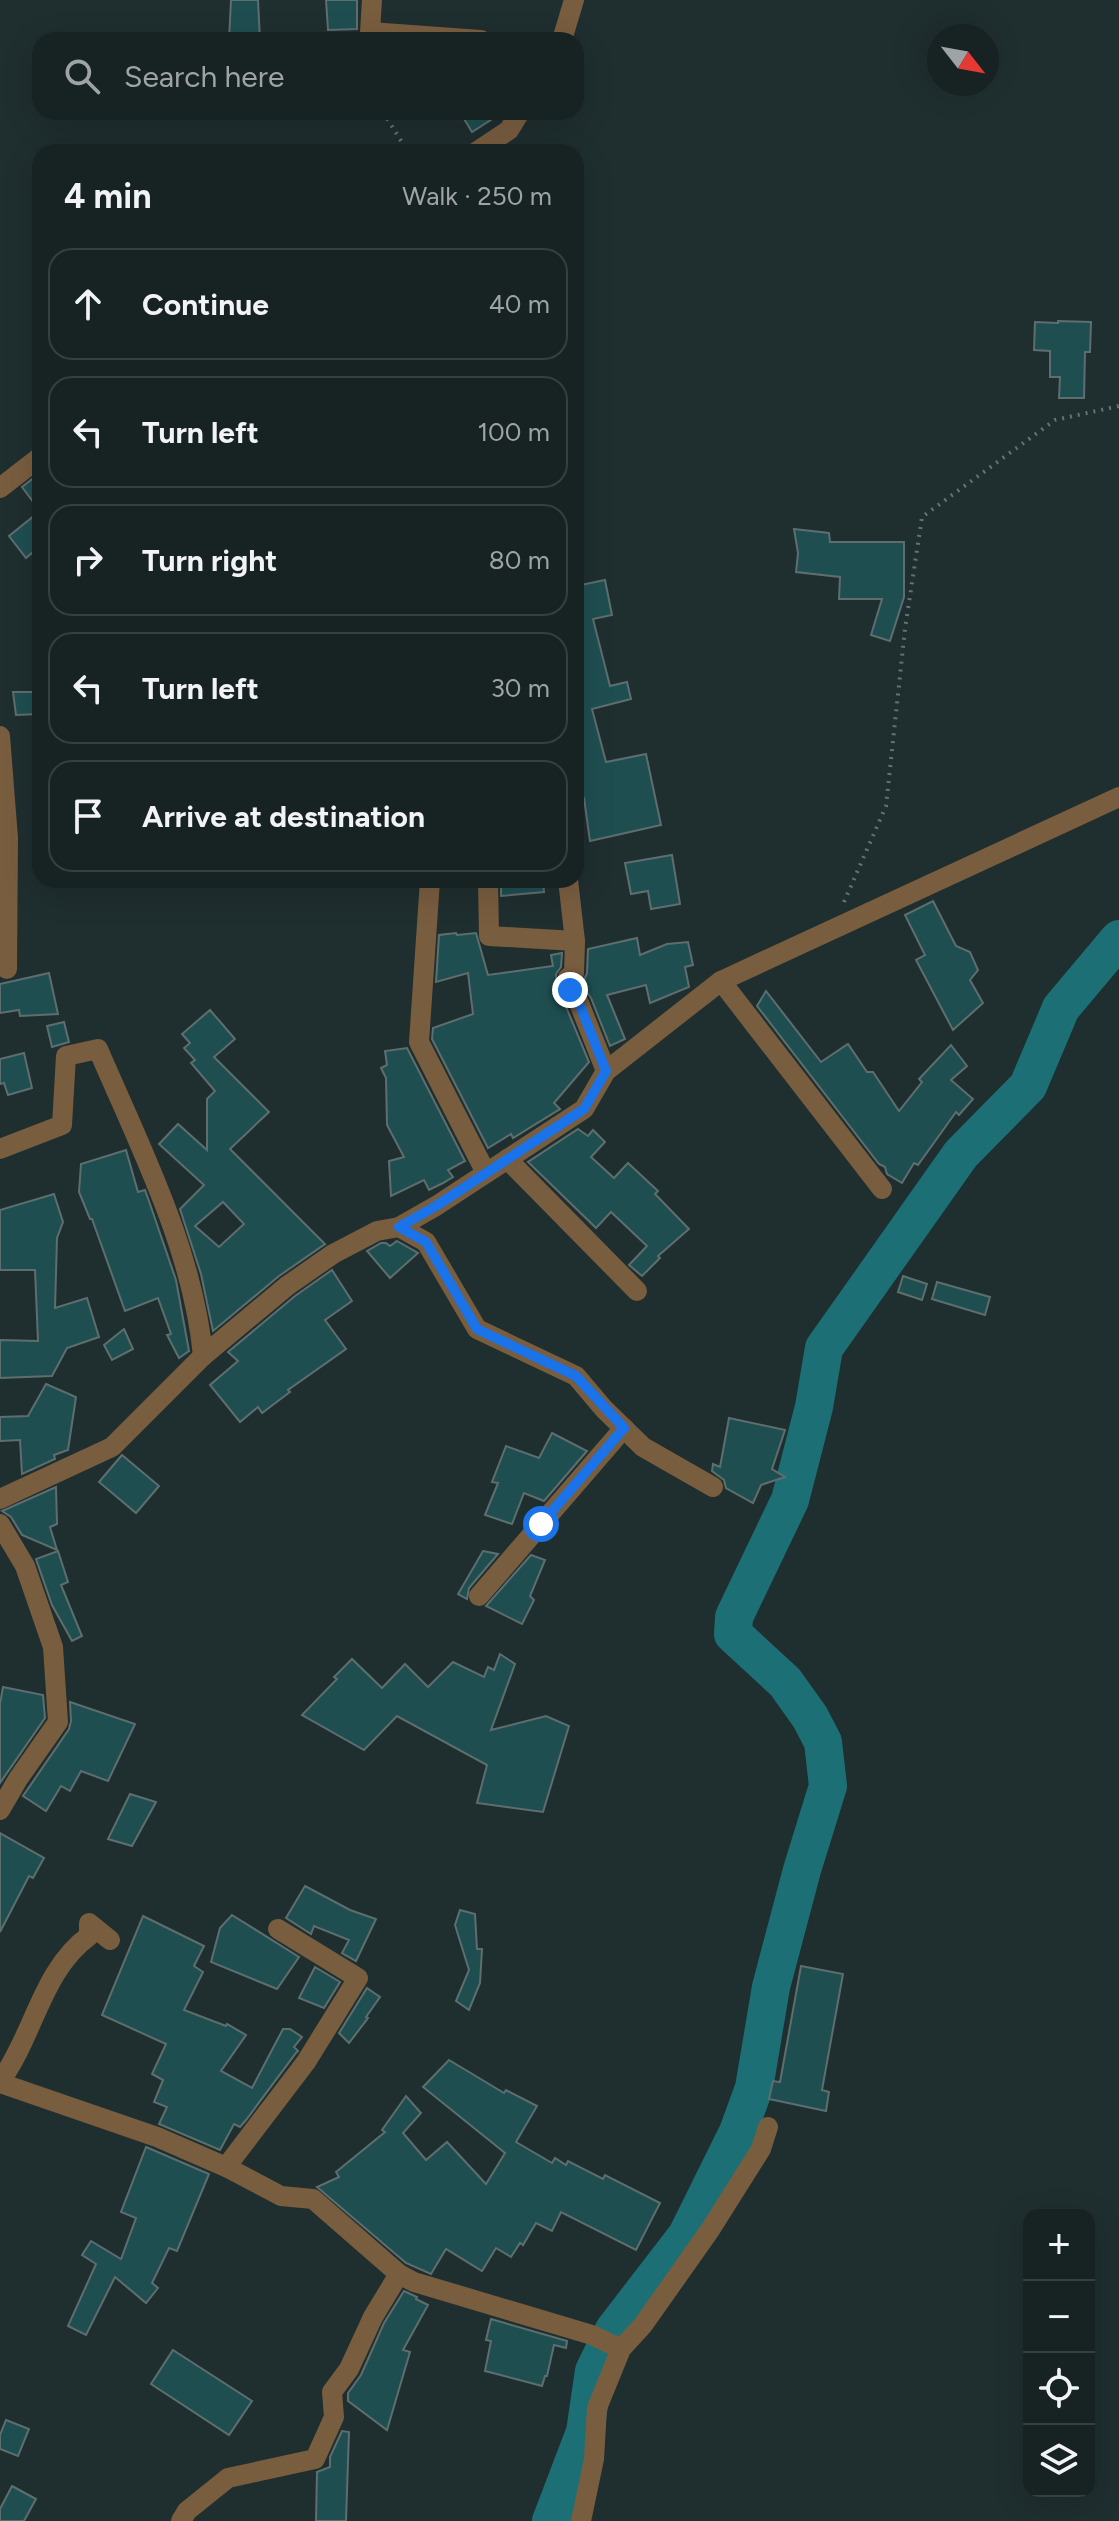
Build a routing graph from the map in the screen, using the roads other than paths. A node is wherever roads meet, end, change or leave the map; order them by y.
1 (372, 0) edge
2 (574, 0) edge
3 (370, 32) edge
4 (564, 32) edge
5 (515, 120) edge
6 (488, 144) edge
7 (32, 463) edge
8 (0, 488) edge
9 (0, 736) edge
10 (1119, 797) edge
11 (429, 888) edge
12 (488, 888) edge
13 (569, 888) edge
14 (575, 941) junction
15 (7, 969) dead end
16 (721, 981) junction
17 (606, 1071) junction
18 (0, 1149) edge
19 (507, 1159) junction
20 (486, 1173) junction
21 (882, 1189) dead end
22 (399, 1227) junction
23 (637, 1291) dead end
24 (203, 1356) junction
25 (624, 1428) junction
26 (713, 1487) dead end
27 (0, 1499) edge
28 (0, 1524) edge
29 (479, 1596) dead end
30 (0, 1810) edge
31 (278, 1929) dead end
32 (110, 1940) dead end
33 (1, 2080) edge
34 (768, 2127) dead end
35 (226, 2167) junction
36 (399, 2274) junction
37 (621, 2349) junction
38 (181, 2521) edge
39 (581, 2521) edge

1 - 3 street
2 - 4 street
5 - 6 street
7 - 8 street
9 - 15 street
10 - 16 street
11 - 20 street
12 - 14 street
13 - 14 street
14 - 17 street
16 - 17 street
16 - 21 street
17 - 19 street
18 - 24 street
19 - 20 street
19 - 23 street
20 - 22 street
22 - 24 street
22 - 25 street
24 - 27 street
25 - 26 street
25 - 29 street
28 - 30 street
31 - 35 street
32 - 33 street
33 - 35 street
34 - 37 street
35 - 36 street
36 - 37 street
36 - 38 street
37 - 39 street

